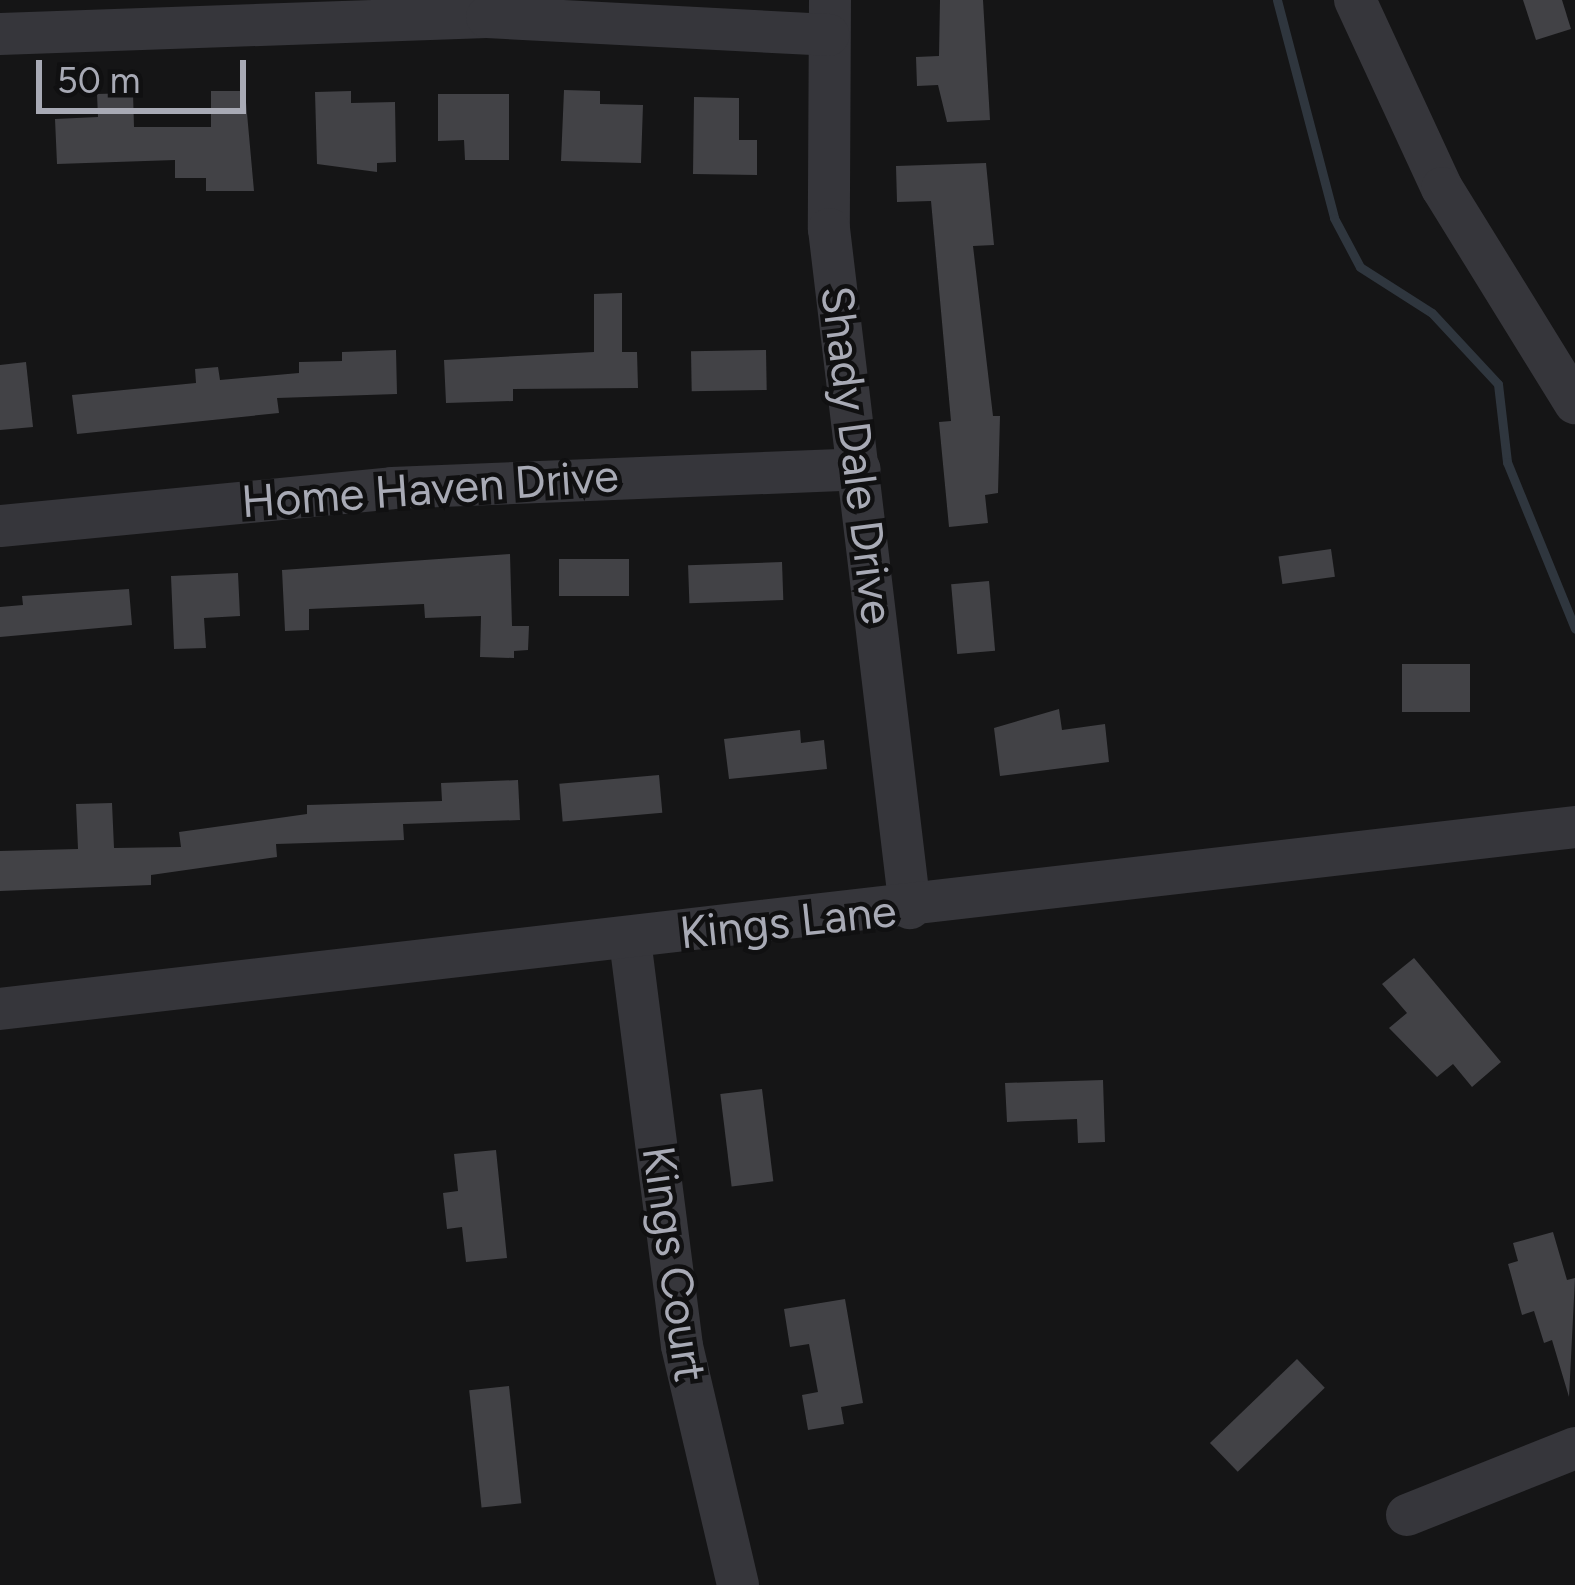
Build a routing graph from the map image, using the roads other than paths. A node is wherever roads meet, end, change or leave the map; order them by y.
1 (1355, 0) edge
2 (830, 18) edge
3 (0, 34) edge
4 (1575, 403) edge
5 (860, 469) junction
6 (0, 526) edge
7 (1575, 827) edge
8 (910, 908) junction
9 (631, 940) junction
10 (0, 1009) edge
11 (1575, 1448) edge
12 (1407, 1515) dead end
13 (738, 1585) edge

1 - 4 street
2 - 3 street
2 - 5 street, Shady Dale Drive
5 - 6 street, Home Haven Drive
5 - 8 street, Shady Dale Drive
7 - 8 street, Kings Lane
8 - 9 street, Kings Lane
9 - 10 street, Kings Lane
9 - 13 street, Kings Court
11 - 12 street

